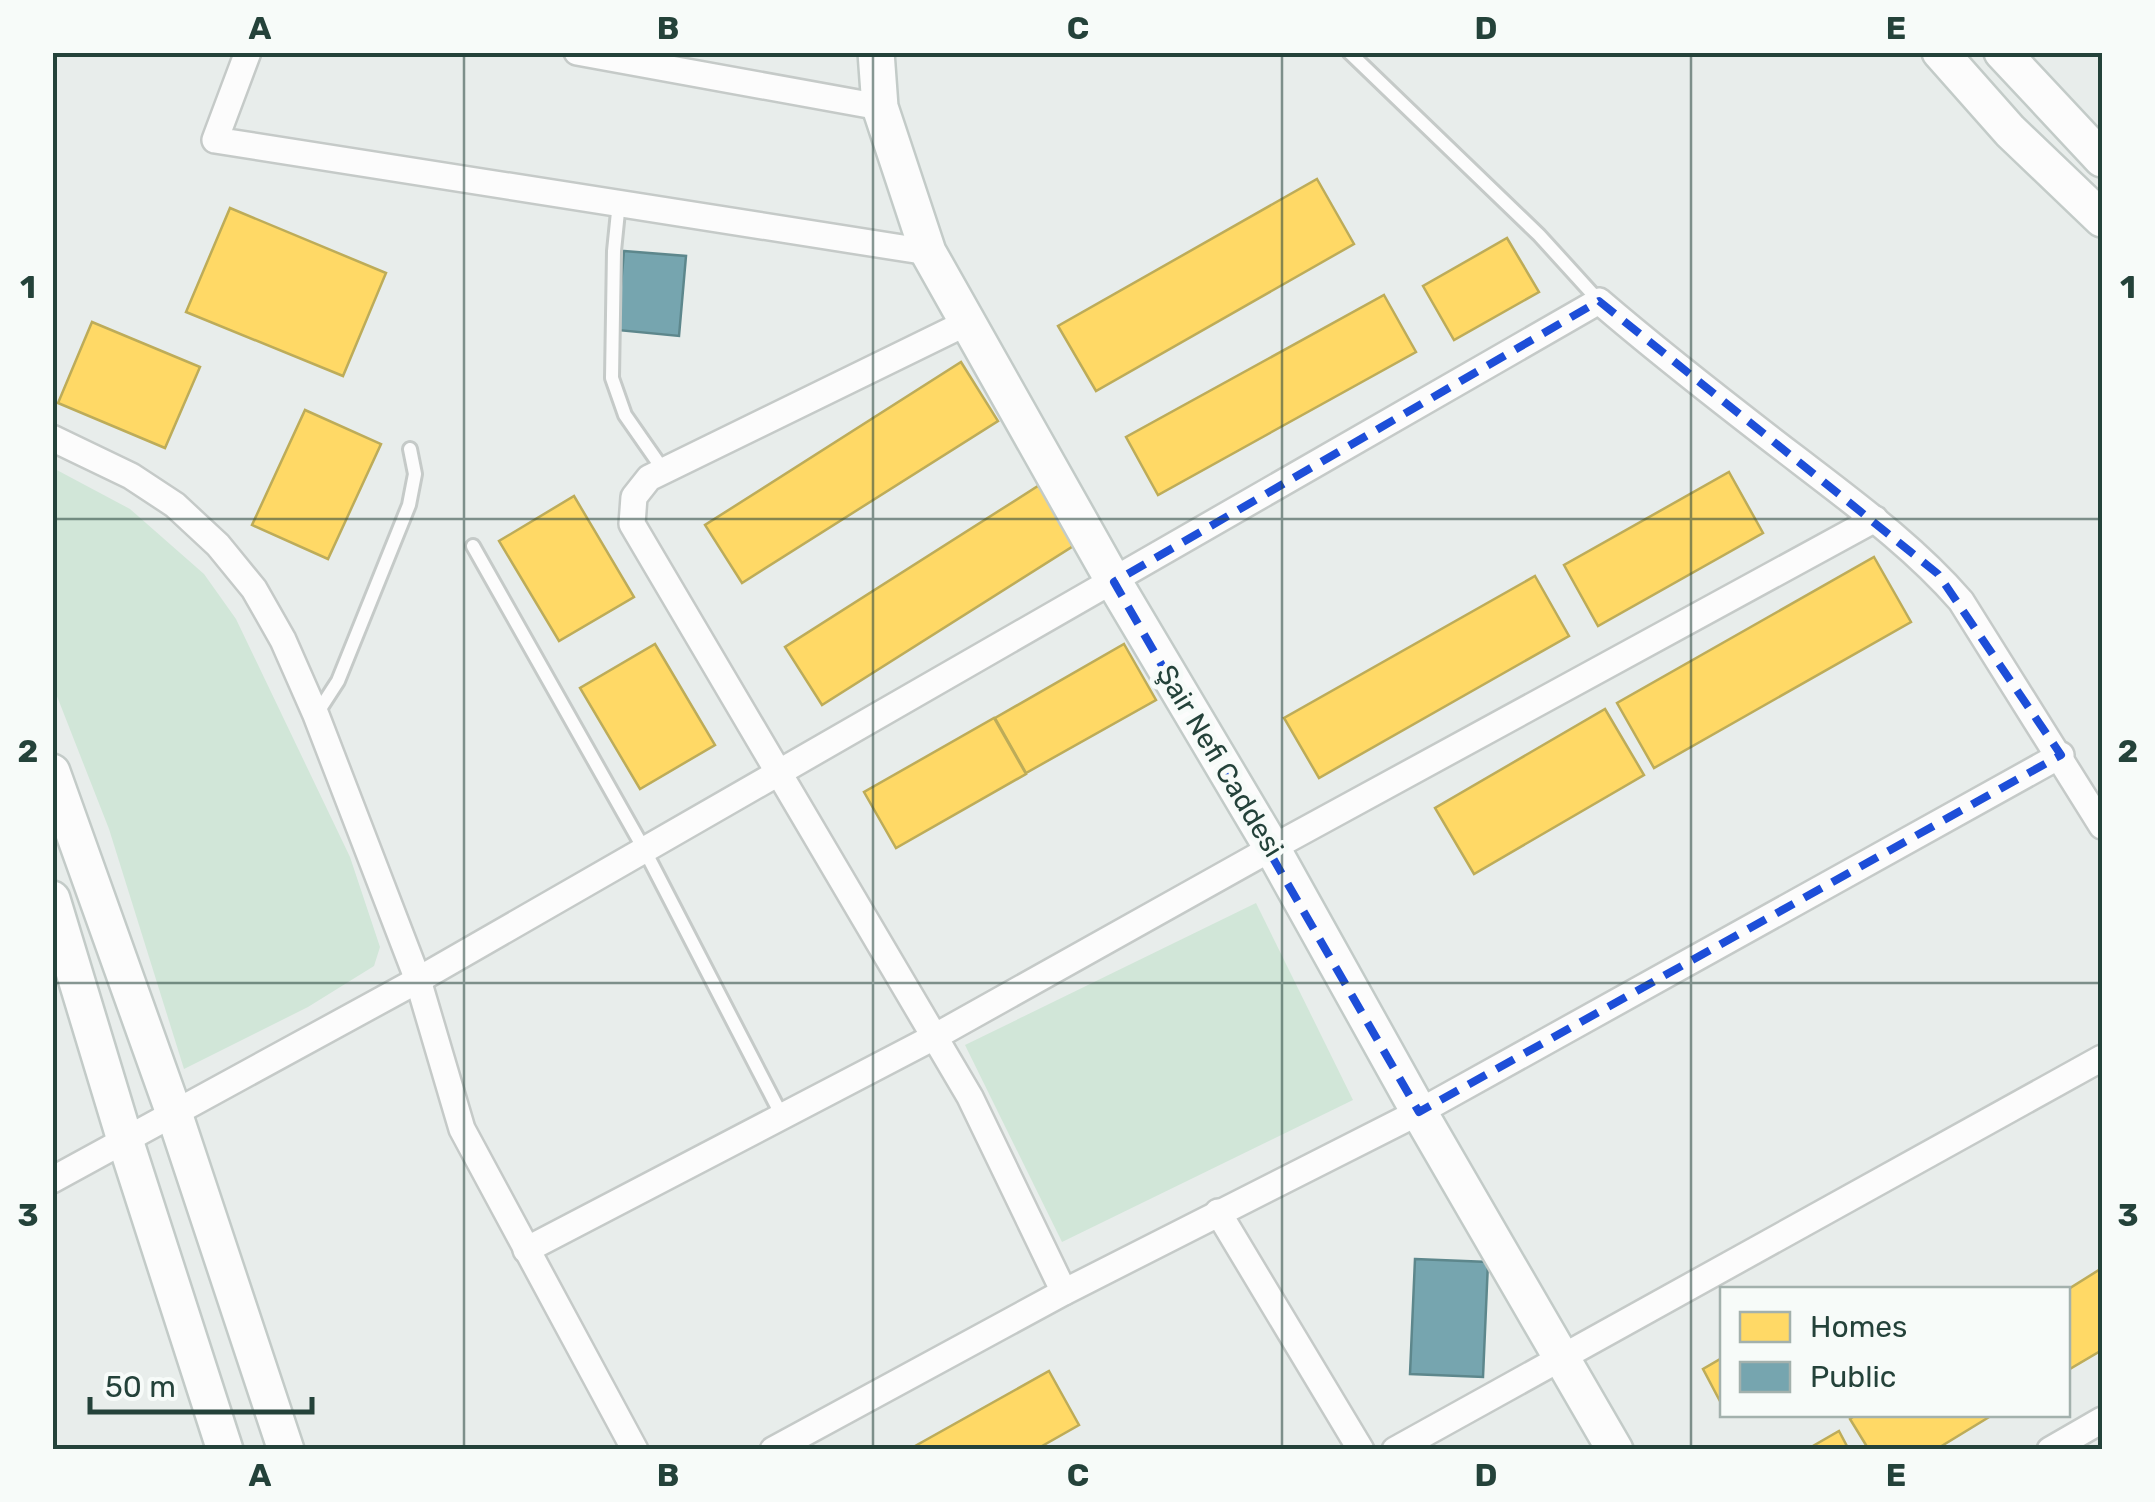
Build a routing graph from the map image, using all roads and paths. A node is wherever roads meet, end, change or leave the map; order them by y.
1 (248, 52) edge
2 (577, 52) edge
3 (876, 52) edge
4 (1348, 52) edge
5 (1940, 52) edge
6 (2002, 52) edge
7 (624, 57) edge
8 (880, 107) junction
9 (2102, 159) edge
10 (619, 202) junction
11 (2102, 219) edge
12 (928, 252) junction
13 (1599, 300) junction
14 (966, 323) junction
15 (52, 438) edge
16 (410, 449) dead end
17 (664, 471) junction
18 (1875, 519) junction
19 (473, 546) dead end
20 (1114, 582) junction
21 (316, 715) junction
22 (2061, 755) junction
23 (52, 772) edge
24 (778, 772) junction
25 (2102, 826) edge
26 (1272, 848) junction
27 (644, 849) junction
28 (52, 898) edge
29 (418, 980) junction
30 (936, 1036) junction
31 (2102, 1058) edge
32 (1420, 1112) junction
33 (174, 1113) junction
34 (782, 1116) junction
35 (125, 1140) junction
36 (52, 1180) edge
37 (1218, 1212) junction
38 (526, 1250) junction
39 (1064, 1292) junction
40 (1562, 1357) junction
41 (2102, 1420) edge
42 (225, 1450) edge
43 (286, 1450) edge
44 (635, 1450) edge
45 (774, 1450) edge
46 (1362, 1450) edge
47 (1395, 1450) edge
48 (1615, 1450) edge
49 (2050, 1450) edge

1 - 10 street
2 - 7 street
3 - 8 street, Şair Nefi Caddesi
4 - 13 lane
5 - 11 street
6 - 9 street
7 - 8 street
8 - 12 street, Şair Nefi Caddesi
10 - 12 street
10 - 17 lane
12 - 14 street, Şair Nefi Caddesi
13 - 18 street
13 - 20 street
14 - 17 street
14 - 20 street, Şair Nefi Caddesi
15 - 21 street
16 - 21 lane
17 - 24 street
18 - 22 street
18 - 26 street
19 - 27 lane
20 - 24 street
20 - 26 street, Şair Nefi Caddesi
21 - 29 street
22 - 25 street
22 - 32 street
23 - 33 street
24 - 27 street
24 - 30 street
26 - 30 street
26 - 32 street, Şair Nefi Caddesi
27 - 29 street
27 - 34 lane
28 - 35 street
29 - 33 street
29 - 38 street
30 - 34 street
30 - 39 street
31 - 40 street
32 - 37 street
32 - 40 street, Şair Nefi Caddesi
33 - 35 street
33 - 43 street
34 - 38 street
35 - 36 street
35 - 42 street
37 - 39 street
37 - 46 street
38 - 44 street
39 - 45 street
40 - 47 street
40 - 48 street, Şair Nefi Caddesi
41 - 49 street

